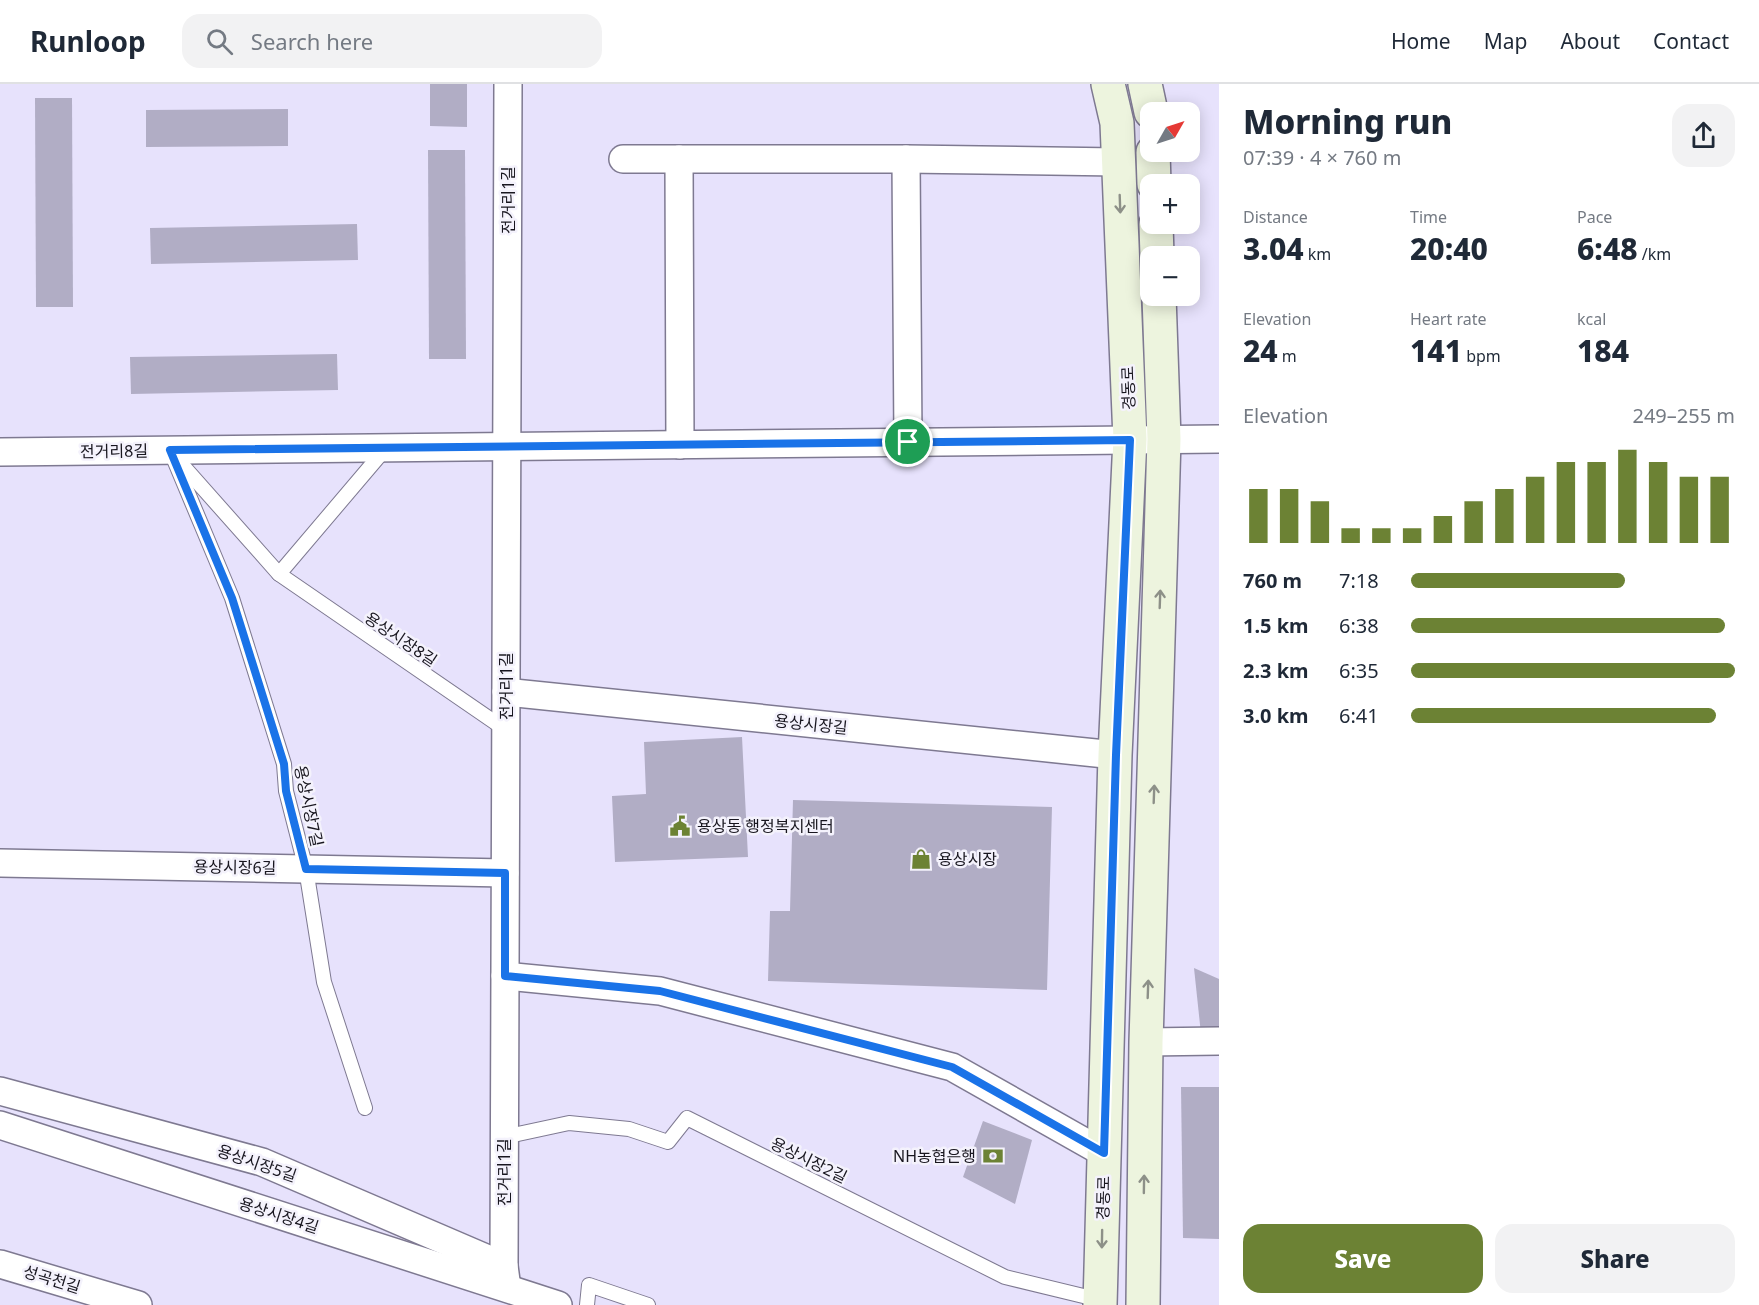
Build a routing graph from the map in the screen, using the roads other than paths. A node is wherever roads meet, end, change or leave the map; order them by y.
1 (508, 84) edge
2 (1108, 84) edge
3 (622, 159) dead end
4 (679, 159) junction
5 (906, 159) junction
6 (1118, 162) junction
7 (1159, 306) edge
8 (1164, 439) junction
9 (1219, 439) edge
10 (1130, 440) junction
11 (908, 442) junction
12 (680, 445) junction
13 (507, 446) junction
14 (386, 448) junction
15 (170, 450) junction
16 (0, 452) edge
17 (279, 574) junction
18 (506, 692) junction
19 (506, 730) junction
20 (1116, 755) junction
21 (0, 863) edge
22 (306, 869) junction
23 (505, 873) junction
24 (505, 976) junction
25 (1219, 1041) edge
26 (1146, 1042) junction
27 (0, 1091) edge
28 (365, 1108) dead end
29 (0, 1125) edge
30 (504, 1137) junction
31 (1104, 1153) junction
32 (0, 1264) edge
33 (506, 1277) junction
34 (1100, 1302) edge
35 (138, 1305) edge
36 (558, 1305) edge
37 (587, 1305) edge
38 (648, 1305) edge
39 (1143, 1305) edge

1 - 13 street, 전거리1길
2 - 6 street, 경동로
3 - 4 street
4 - 5 street
4 - 12 street
5 - 6 street
5 - 11 street
6 -> 10 street, 경동로
7 - 8 street, 경동로
8 - 9 street, 전거리8길
8 - 10 street, 전거리8길
26 -> 8 street, 경동로
10 - 11 street, 전거리8길
10 - 20 street, 경동로
11 - 12 street, 전거리8길
12 - 13 street, 전거리8길
13 - 14 street, 전거리8길
13 - 18 street, 전거리1길
14 - 15 street, 전거리8길
14 - 17 lane
15 - 16 street, 전거리8길
15 - 17 lane, 용상시장8길
15 - 22 lane, 용상시장7길
17 - 19 lane, 용상시장8길
18 - 19 street, 전거리1길
18 - 20 street, 용상시장길
19 - 23 street, 전거리1길
20 - 31 street, 경동로
21 - 22 street, 용상시장6길
22 - 23 street, 용상시장6길
22 - 28 lane, 용상시장7길
23 - 24 street, 전거리1길
24 - 30 street, 전거리1길
24 - 31 street
25 - 26 street
39 -> 26 street, 경동로
27 - 33 street, 용상시장5길
29 - 33 street, 용상시장4길
30 - 33 street, 전거리1길
30 - 34 lane, 용상시장2길
31 -> 34 street, 경동로
32 - 35 street, 성곡천길
33 - 36 street, 용상시장4길
37 - 38 lane

